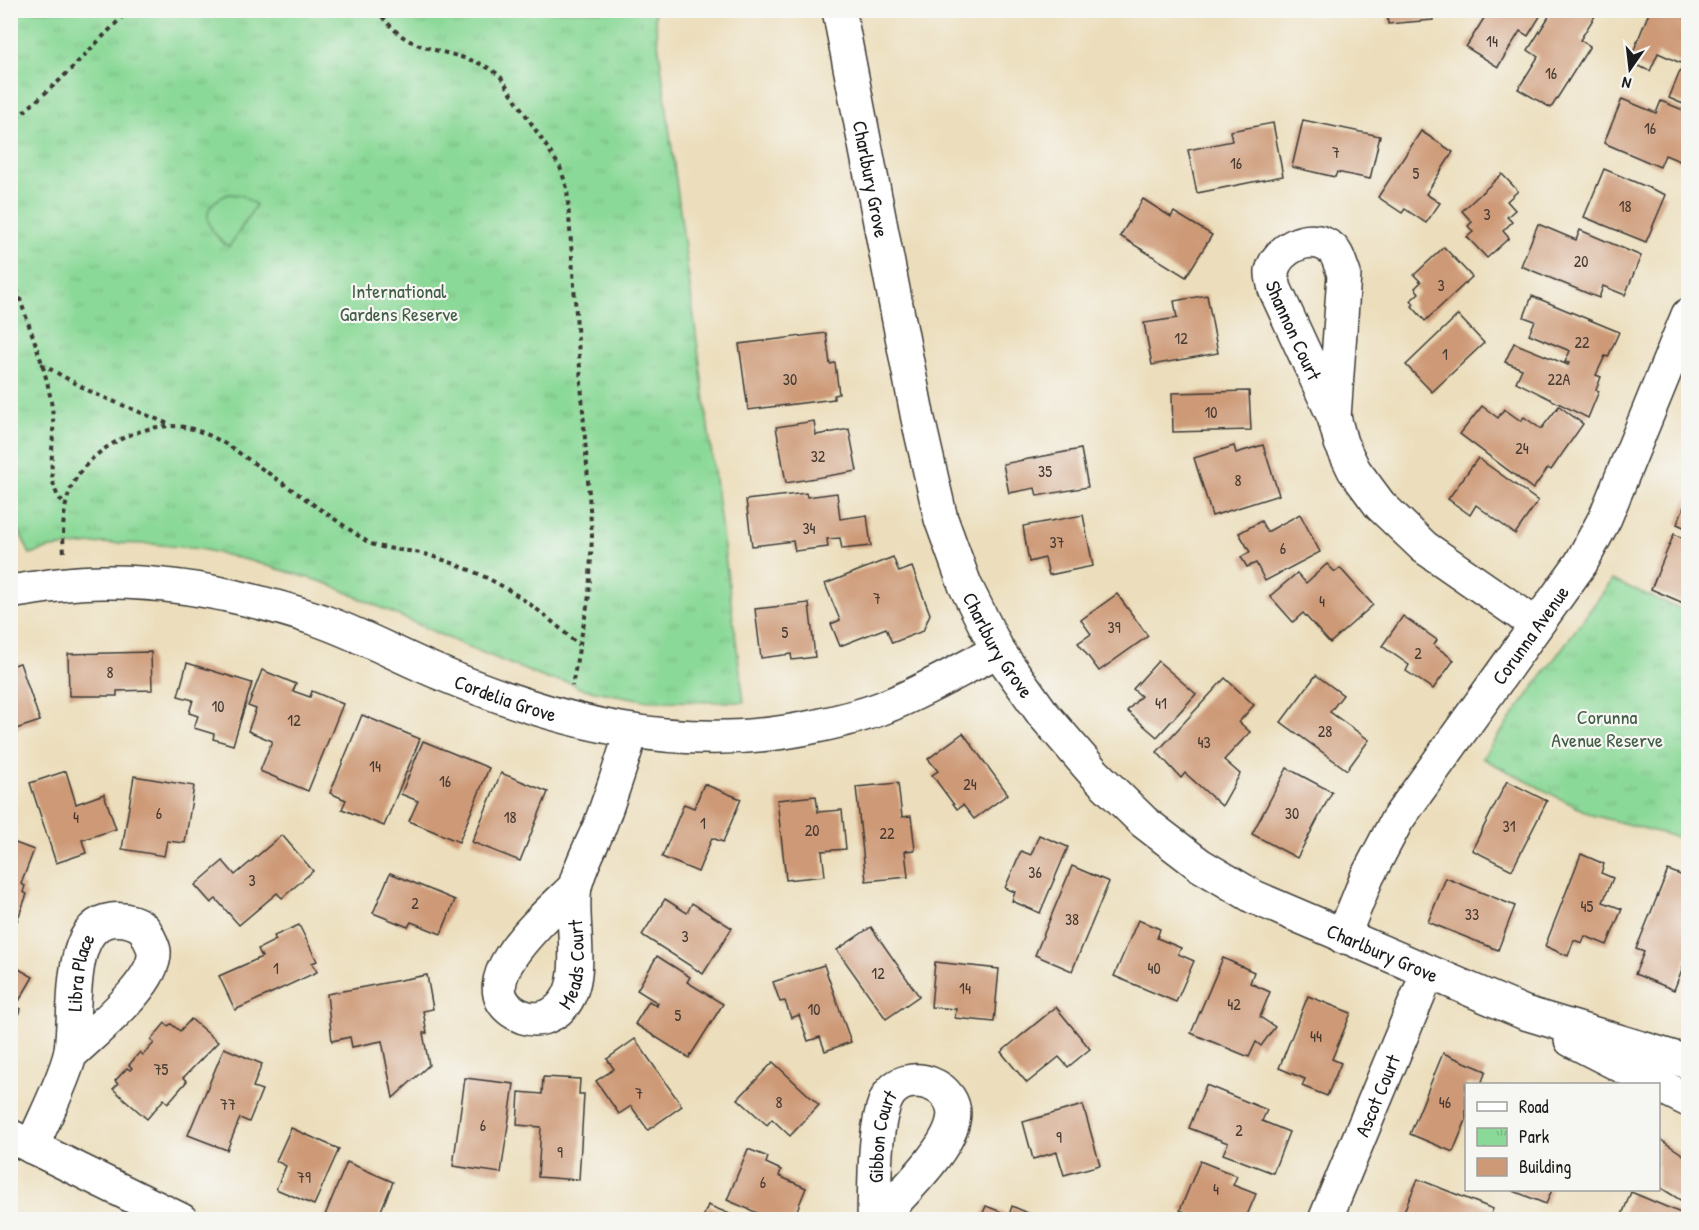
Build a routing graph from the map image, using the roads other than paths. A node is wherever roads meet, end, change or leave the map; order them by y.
1 (839, 10) edge
2 (1689, 315) edge
3 (1334, 417) dead end
4 (10, 592) edge
5 (1535, 624) junction
6 (998, 651) junction
7 (631, 732) junction
8 (575, 887) dead end
9 (1343, 937) junction
10 (1428, 972) junction
11 (1525, 1013) junction
12 (70, 1055) dead end
13 (1689, 1062) edge
14 (1654, 1083) edge
15 (1660, 1086) edge
16 (1689, 1100) edge
17 (21, 1142) edge
18 (181, 1220) edge
19 (1325, 1220) edge

1 - 6 street, Charlbury Grove
2 - 5 street, Corunna Avenue
3 - 5 street
4 - 7 street, Cordelia Grove
5 - 9 street, Corunna Avenue
6 - 7 street, Cordelia Grove
6 - 9 street, Charlbury Grove
7 - 8 street
9 - 10 street, Charlbury Grove
10 - 11 street, Charlbury Grove
10 - 19 street, Ascot Court
11 - 13 street, Charlbury Grove
11 - 14 street, Charlbury Grove
12 - 17 street
15 - 16 street, Charlbury Grove
17 - 18 street

